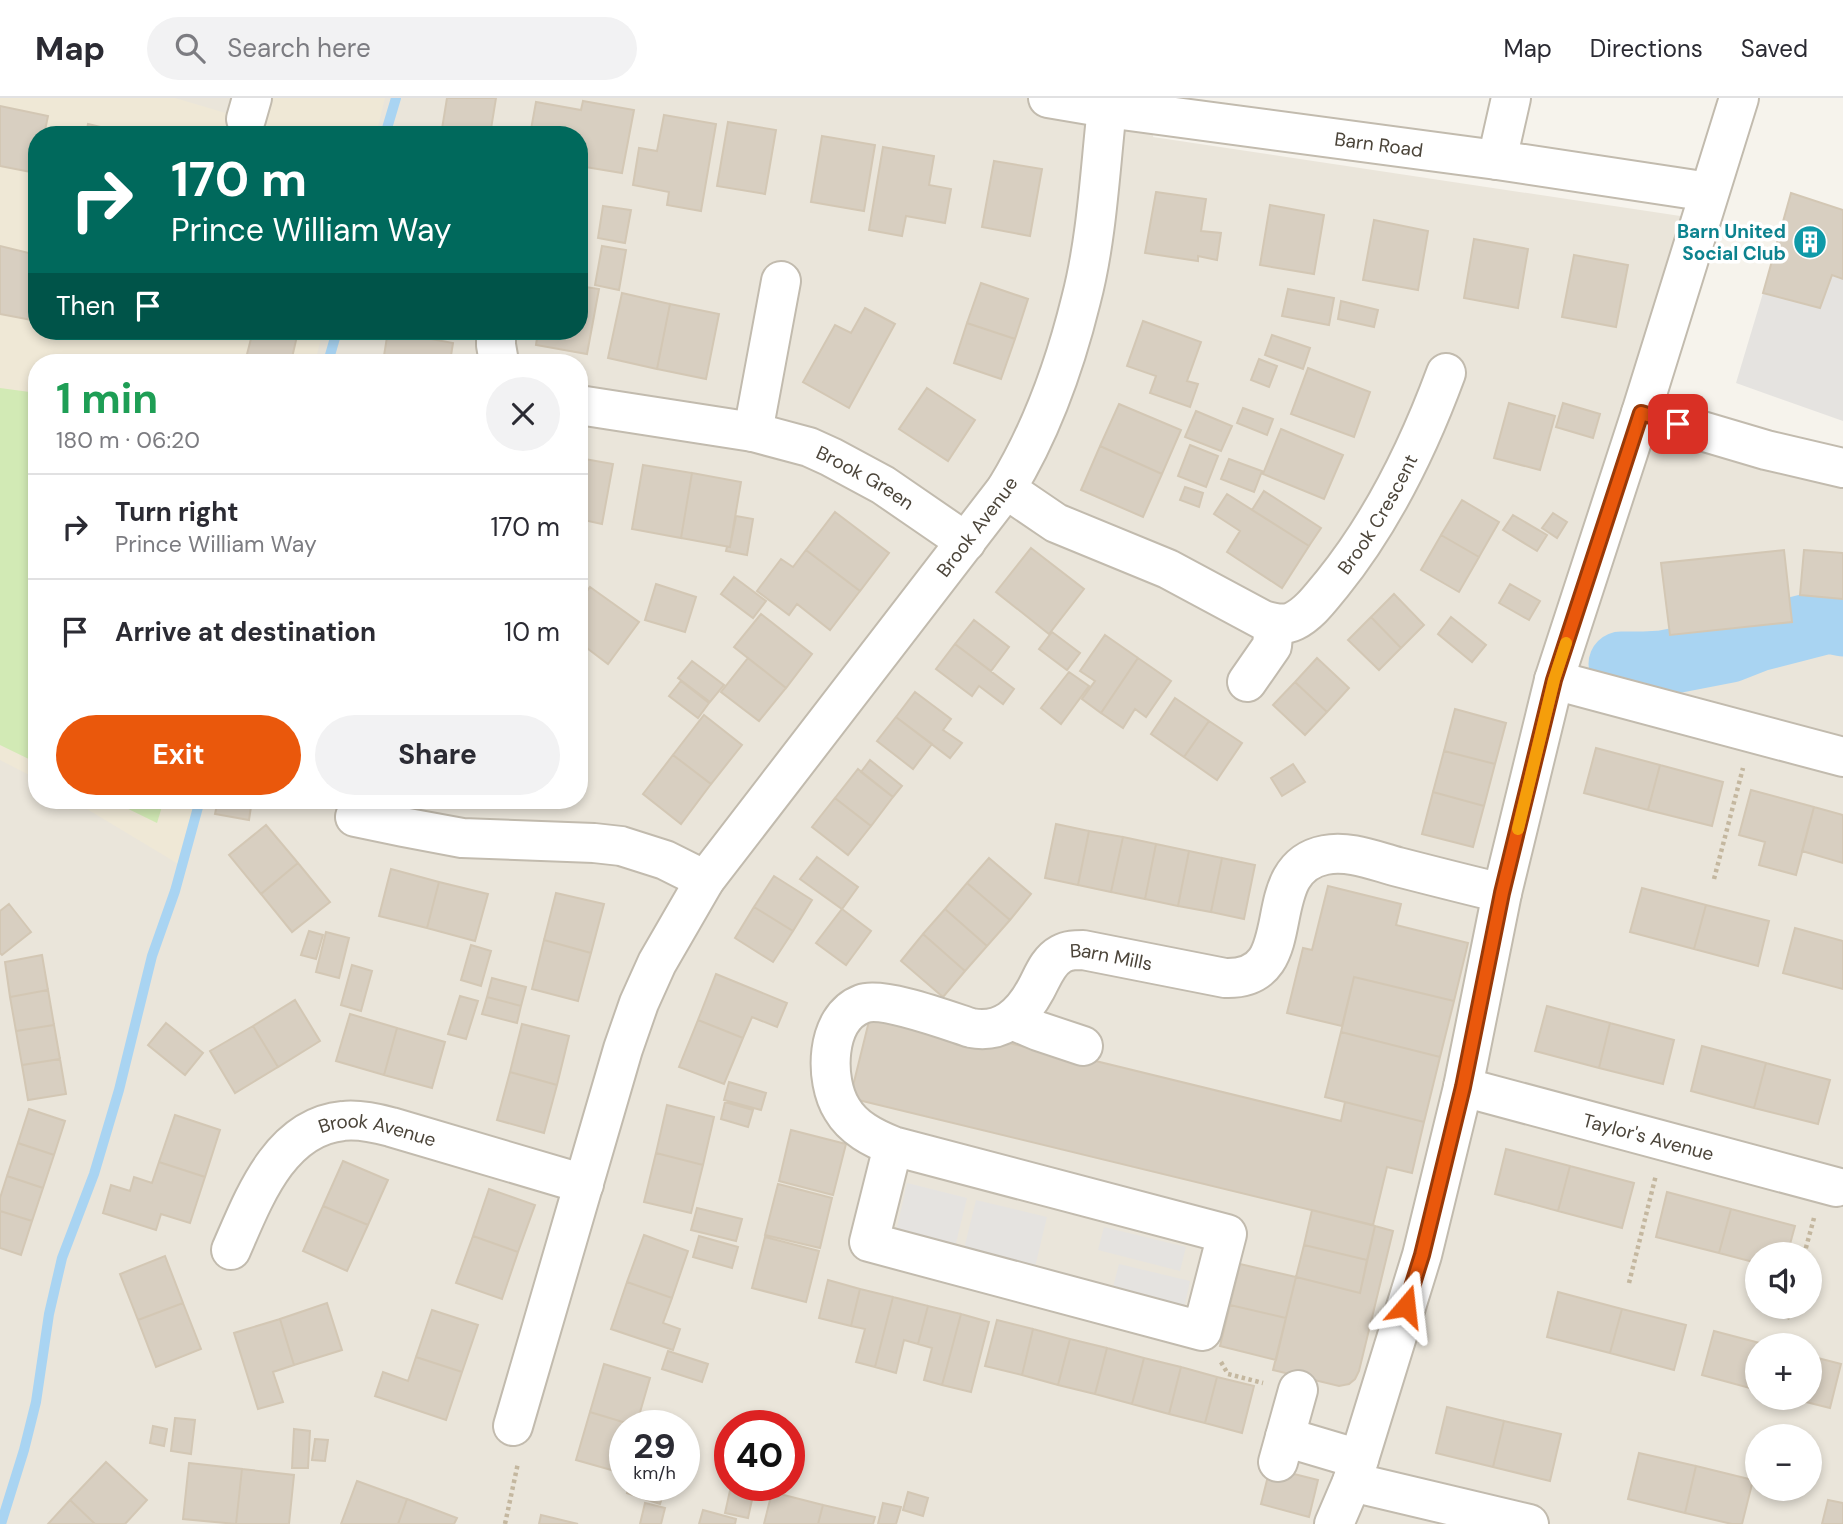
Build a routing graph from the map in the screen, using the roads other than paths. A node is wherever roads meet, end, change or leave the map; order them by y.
1 (1048, 98) edge
2 (1511, 98) edge
3 (1739, 98) edge
4 (1107, 108) junction
5 (1497, 160) junction
6 (1709, 192) junction
7 (781, 281) dead end
8 (1446, 373) dead end
9 (588, 406) edge
10 (1641, 413) junction
11 (753, 432) junction
12 (1843, 468) edge
13 (1006, 489) junction
14 (967, 542) junction
15 (1274, 624) junction
16 (1554, 680) junction
17 (1247, 682) dead end
18 (1843, 757) edge
19 (355, 817) dead end
20 (705, 880) junction
21 (1502, 893) junction
22 (1012, 1020) junction
23 (1083, 1046) dead end
24 (1463, 1087) junction
25 (893, 1146) junction
26 (584, 1184) junction
27 (1836, 1187) dead end
28 (231, 1250) dead end
29 (1298, 1390) road end
30 (513, 1426) road end
31 (1356, 1471) junction
32 (1334, 1524) edge
33 (1529, 1524) edge

1 - 4 street, Barn Road
2 - 5 street
3 - 6 street
4 - 5 street, Barn Road
4 - 13 street, Brook Avenue
5 - 6 street, Barn Road
6 - 10 street
7 - 11 street
8 - 15 street, Brook Crescent
9 - 11 street, Brook Green
10 - 12 street
10 - 16 street
11 - 14 street, Brook Green
13 - 14 street, Brook Avenue
13 - 15 street
14 - 20 street, Brook Avenue
15 - 17 street
16 - 18 street
16 - 21 street
19 - 20 street
20 - 26 street, Brook Avenue
21 - 22 street, Barn Mills
21 - 24 street
22 - 23 street
22 - 25 street
24 - 27 street, Taylor's Avenue
24 - 31 street
25 - 25 street
26 - 28 street, Brook Avenue
26 - 30 street, Brook Avenue
29 - 31 street
31 - 32 street
31 - 33 street

